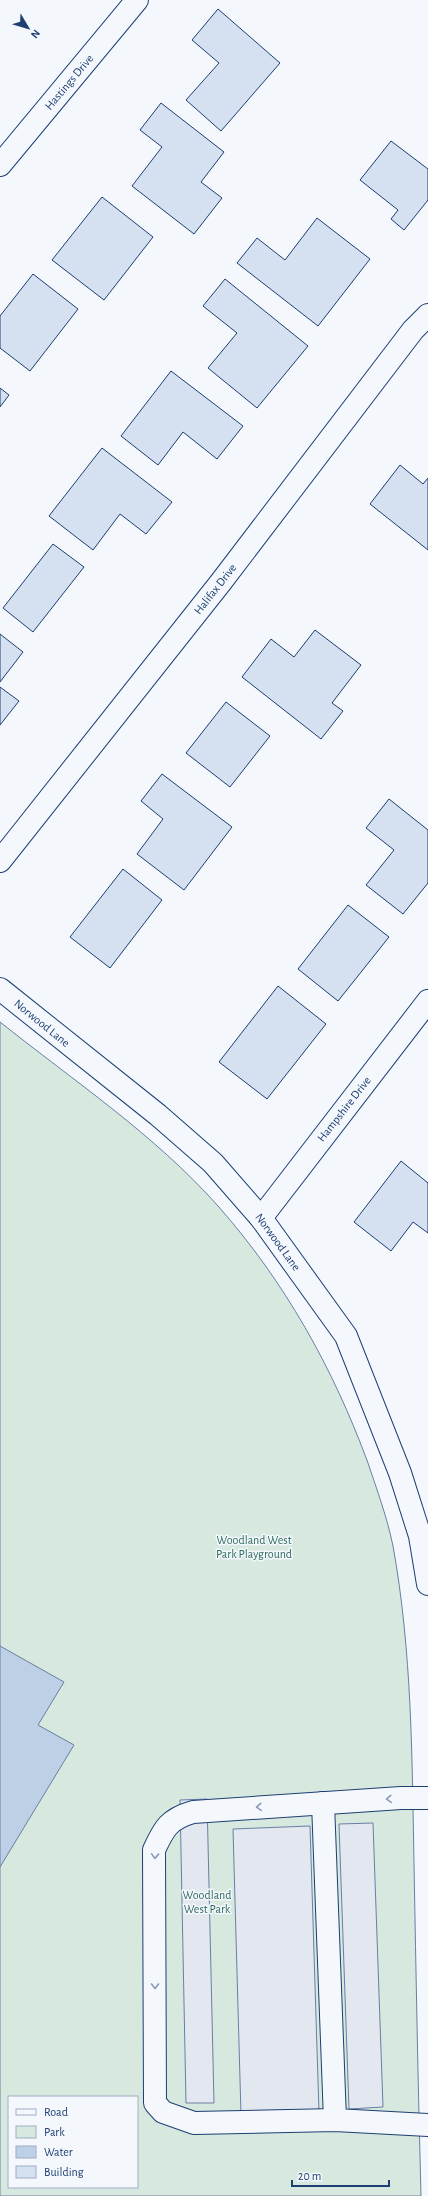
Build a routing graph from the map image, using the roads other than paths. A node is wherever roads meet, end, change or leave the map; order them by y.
1 (138, 0) edge
2 (0, 165) edge
3 (428, 315) edge
4 (0, 862) edge
5 (0, 989) edge
6 (428, 1001) edge
7 (261, 1218) junction
8 (428, 1584) edge
9 (428, 1798) edge
10 (323, 1803) junction
11 (335, 2120) junction
12 (428, 2125) edge

1 - 2 street, Hastings Drive
3 - 4 street, Halifax Drive
5 - 7 street, Norwood Lane
6 - 7 street, Hampshire Drive
7 - 8 street, Norwood Lane
9 -> 10 street
10 - 11 street
10 -> 11 street
11 - 12 street

